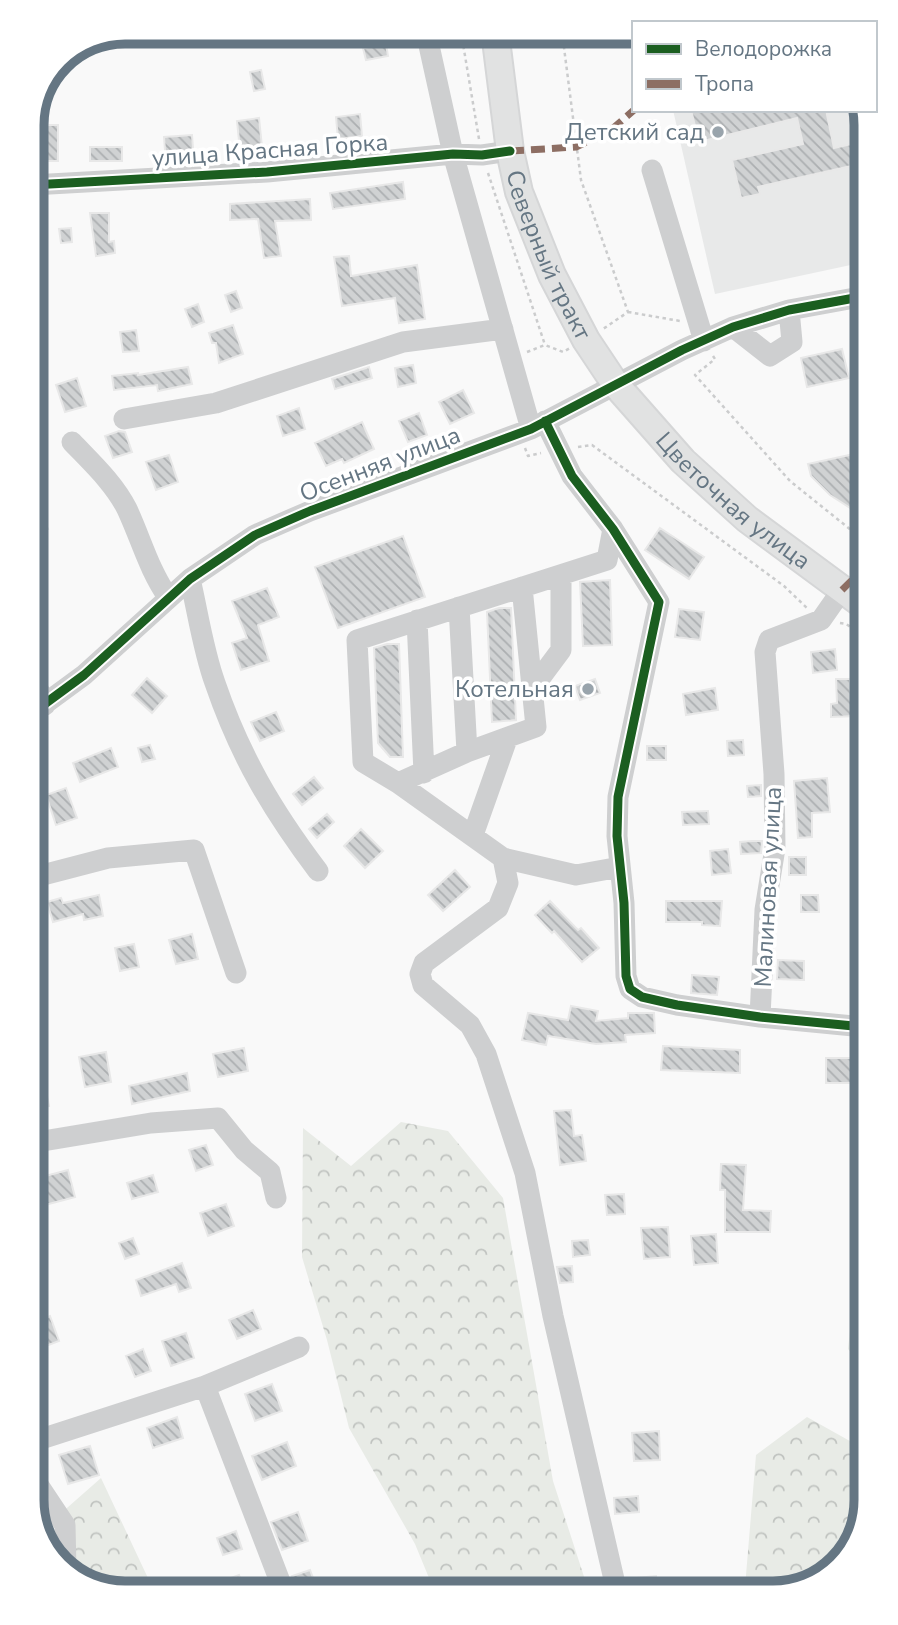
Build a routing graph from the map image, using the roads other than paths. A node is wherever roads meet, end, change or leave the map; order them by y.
1 (429, 44) edge
2 (497, 44) edge
3 (510, 151) junction
4 (453, 154) junction
5 (652, 170) dead end
6 (44, 184) edge
7 (854, 298) edge
8 (789, 310) junction
9 (733, 327) junction
10 (503, 329) junction
11 (701, 332) junction
12 (617, 385) junction
13 (124, 419) dead end
14 (532, 427) junction
15 (72, 442) dead end
16 (613, 529) junction
17 (561, 575) junction
18 (190, 579) junction
19 (522, 587) junction
20 (168, 597) junction
21 (852, 597) edge
22 (459, 607) junction
23 (417, 620) junction
24 (532, 689) junction
25 (44, 705) edge
26 (507, 738) junction
27 (467, 752) junction
28 (424, 772) junction
29 (398, 783) junction
30 (473, 835) junction
31 (503, 858) junction
32 (620, 867) junction
33 (318, 871) dead end
34 (44, 875) edge
35 (236, 973) dead end
36 (760, 1017) junction
37 (854, 1026) edge
38 (44, 1141) edge
39 (276, 1198) dead end
40 (299, 1347) dead end
41 (205, 1386) junction
42 (44, 1438) edge
43 (44, 1495) edge
44 (66, 1556) edge
45 (280, 1581) edge
46 (614, 1581) edge

1 - 4 street
2 - 3 main road, Северный тракт
3 - 4 street, улица Красная Горка
3 - 12 main road, Северный тракт
4 - 6 street, улица Красная Горка
4 - 10 street
5 - 11 street
7 - 8 street, Осенняя улица
8 - 9 street, Осенняя улица
8 - 9 street
9 - 11 street, Осенняя улица
10 - 13 street
10 - 14 street
11 - 12 street, Осенняя улица
12 - 14 street, Осенняя улица
12 - 21 main road, Цветочная улица
14 - 16 street
14 - 18 street, Осенняя улица
15 - 20 street
16 - 17 street
16 - 32 street
17 - 19 street
17 - 24 street
18 - 20 street, Осенняя улица
18 - 33 street
19 - 22 street
19 - 24 street
20 - 25 street, Осенняя улица
21 - 36 street, Малиновая улица
22 - 23 street
22 - 27 street
23 - 28 street
23 - 29 street
24 - 26 street
26 - 27 street
26 - 30 street
27 - 28 street
28 - 29 street
29 - 30 street
30 - 31 street
31 - 32 street
31 - 46 street
32 - 36 street
34 - 35 street
36 - 37 street
38 - 39 street
40 - 41 street
41 - 42 street
41 - 45 street
43 - 44 street

